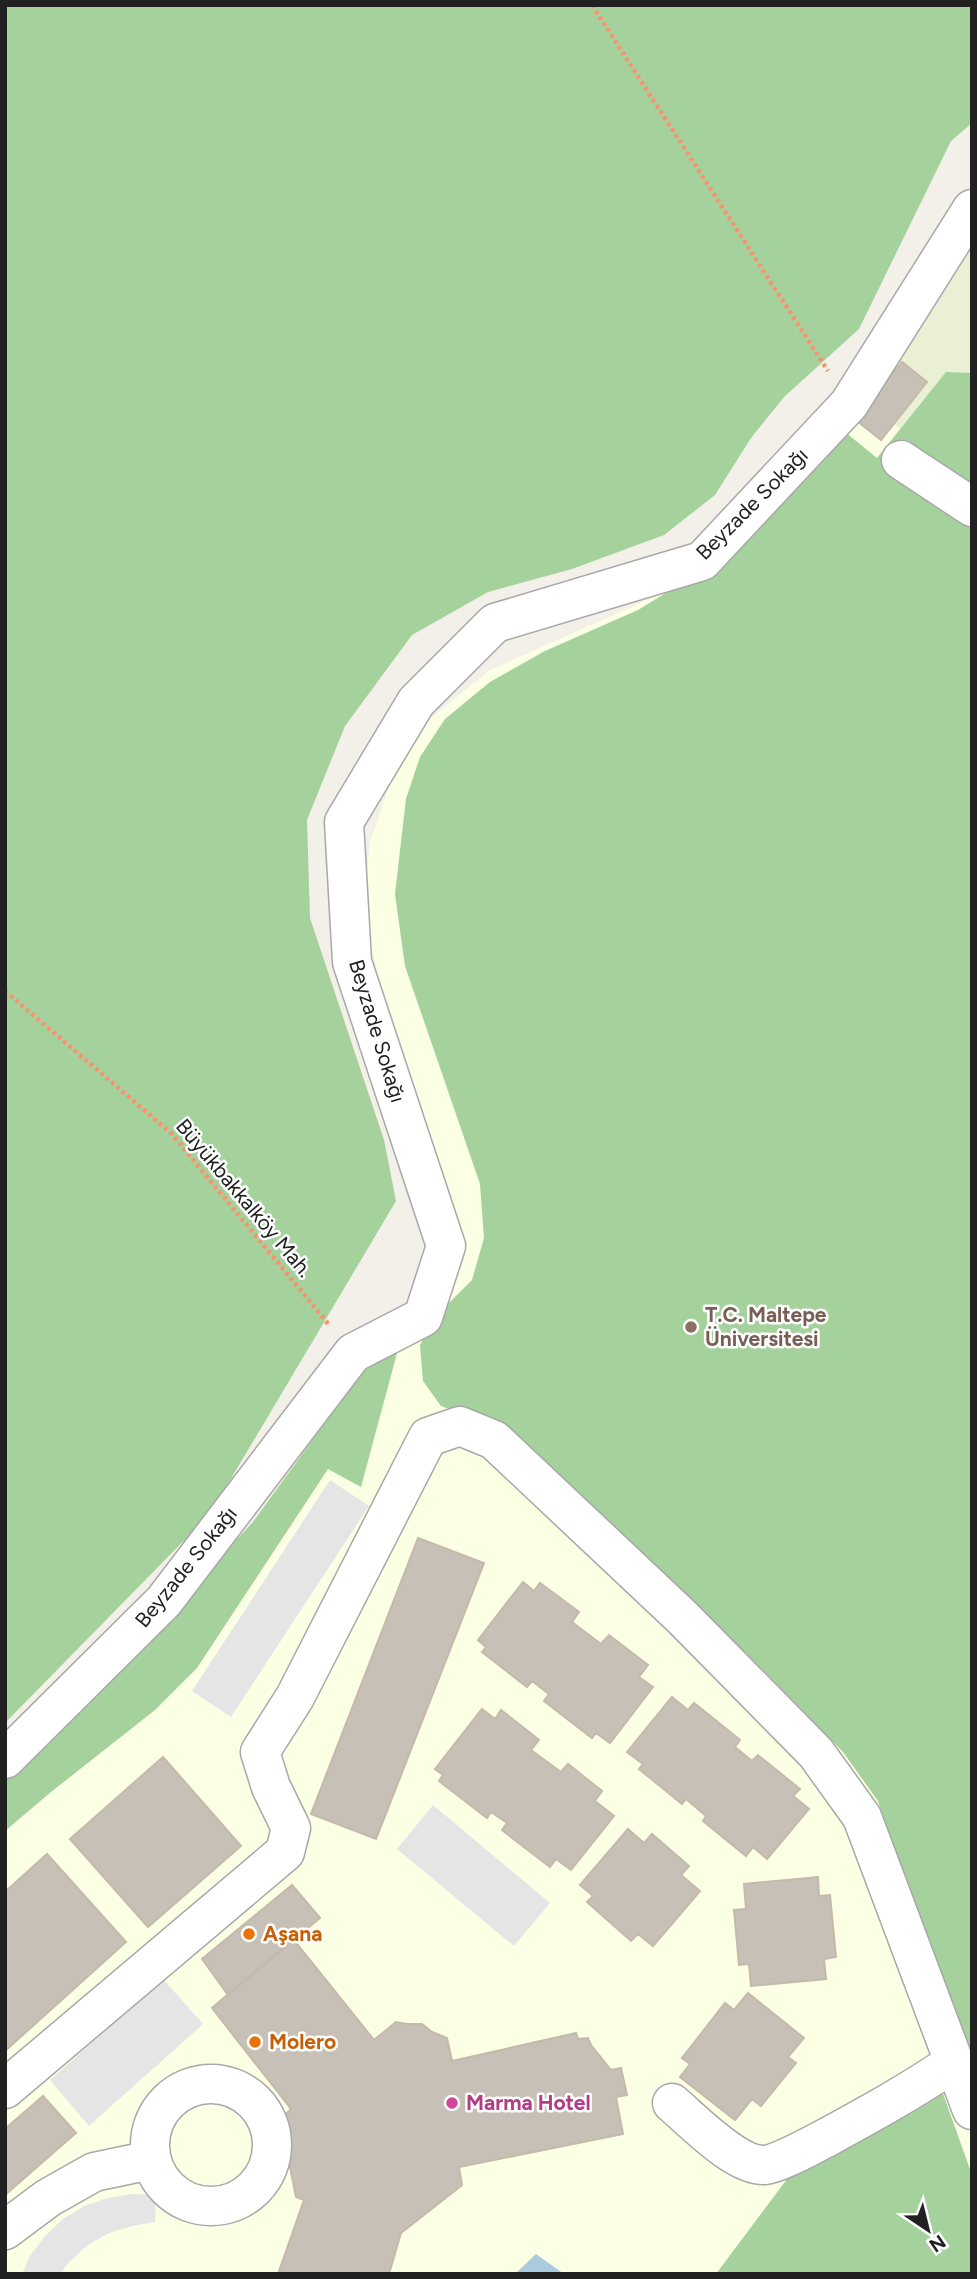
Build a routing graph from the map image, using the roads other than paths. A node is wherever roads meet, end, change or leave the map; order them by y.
1 (972, 209) edge
2 (901, 460) dead end
3 (972, 507) edge
4 (5, 1759) edge
5 (954, 2062) junction
6 (5, 2089) edge
7 (672, 2104) dead end
8 (972, 2110) edge
9 (151, 2160) dead end
10 (5, 2230) edge

1 - 4 street, Beyzade Sokağı
2 - 3 street
5 - 6 street
5 - 7 street
5 - 8 street
9 - 10 street

